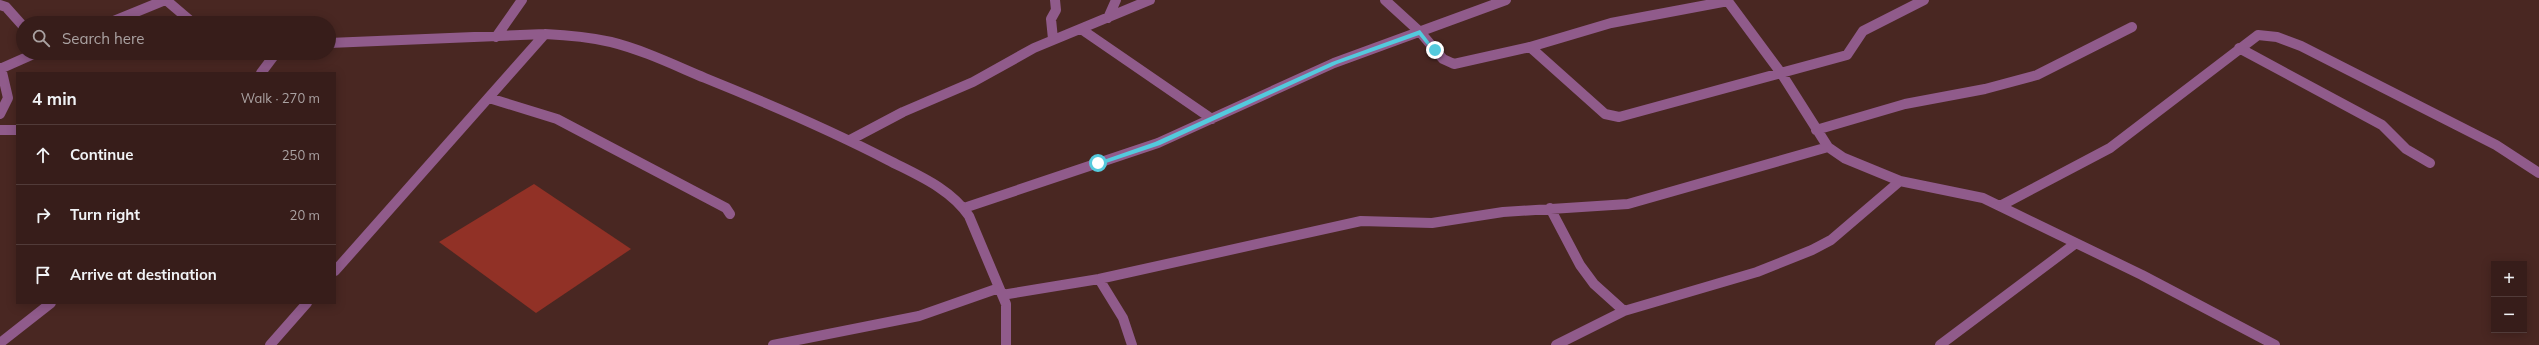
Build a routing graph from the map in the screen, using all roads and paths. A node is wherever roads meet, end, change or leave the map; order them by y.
1 (166, 0) edge
2 (522, 0) edge
3 (1055, 0) edge
4 (1116, 0) edge
5 (1150, 0) edge
6 (1385, 0) edge
7 (1506, 0) edge
8 (1728, 0) edge
9 (1924, 0) edge
10 (0, 5) edge
11 (126, 16) edge
12 (185, 16) edge
13 (16, 18) edge
14 (1108, 18) junction
15 (2132, 27) dead end
16 (1080, 29) junction
17 (1420, 32) junction
18 (545, 34) junction
19 (496, 37) junction
20 (1053, 38) junction
21 (336, 43) edge
22 (1530, 47) junction
23 (2239, 48) junction
24 (19, 60) edge
25 (271, 60) edge
26 (0, 68) edge
27 (262, 72) edge
28 (1781, 73) junction
29 (489, 98) junction
30 (0, 114) edge
31 (1212, 119) junction
32 (0, 130) edge
33 (16, 130) edge
34 (1816, 130) junction
35 (850, 140) junction
36 (1828, 147) junction
37 (2430, 163) dead end
38 (2539, 172) edge
39 (1900, 181) junction
40 (2000, 206) junction
41 (964, 208) junction
42 (1550, 208) junction
43 (730, 214) dead end
44 (2076, 243) junction
45 (336, 270) edge
46 (1098, 279) junction
47 (1001, 292) junction
48 (50, 304) edge
49 (306, 304) edge
50 (1624, 311) junction
51 (817, 341) edge
52 (0, 343) edge
53 (270, 345) edge
54 (773, 345) edge
55 (1006, 345) edge
56 (1132, 345) edge
57 (1556, 345) edge
58 (1940, 345) edge
59 (2276, 345) edge

1 - 11 street
1 - 12 street
2 - 19 street
3 - 20 street
4 - 14 street
5 - 14 street
6 - 17 street
7 - 17 street
8 - 22 street
8 - 28 street
9 - 28 street
10 - 13 street
14 - 16 street
15 - 34 street
16 - 20 street
16 - 31 street
17 - 22 street
17 - 31 street
18 - 19 street
18 - 29 street
18 - 35 street
19 - 21 street
20 - 35 street
22 - 28 street
23 - 37 street
23 - 38 street
23 - 40 street
24 - 26 street
25 - 27 street
26 - 30 street
28 - 34 street
29 - 43 street
29 - 45 street
31 - 41 street
32 - 33 street
34 - 36 street
35 - 41 street
36 - 39 street
36 - 42 street
39 - 40 street
39 - 50 street
40 - 44 street
41 - 47 street
42 - 46 street
42 - 50 street
44 - 58 street
44 - 59 street
46 - 47 street
46 - 56 street
47 - 51 street
47 - 55 street
48 - 52 street
49 - 53 street
50 - 57 street
51 - 54 street

